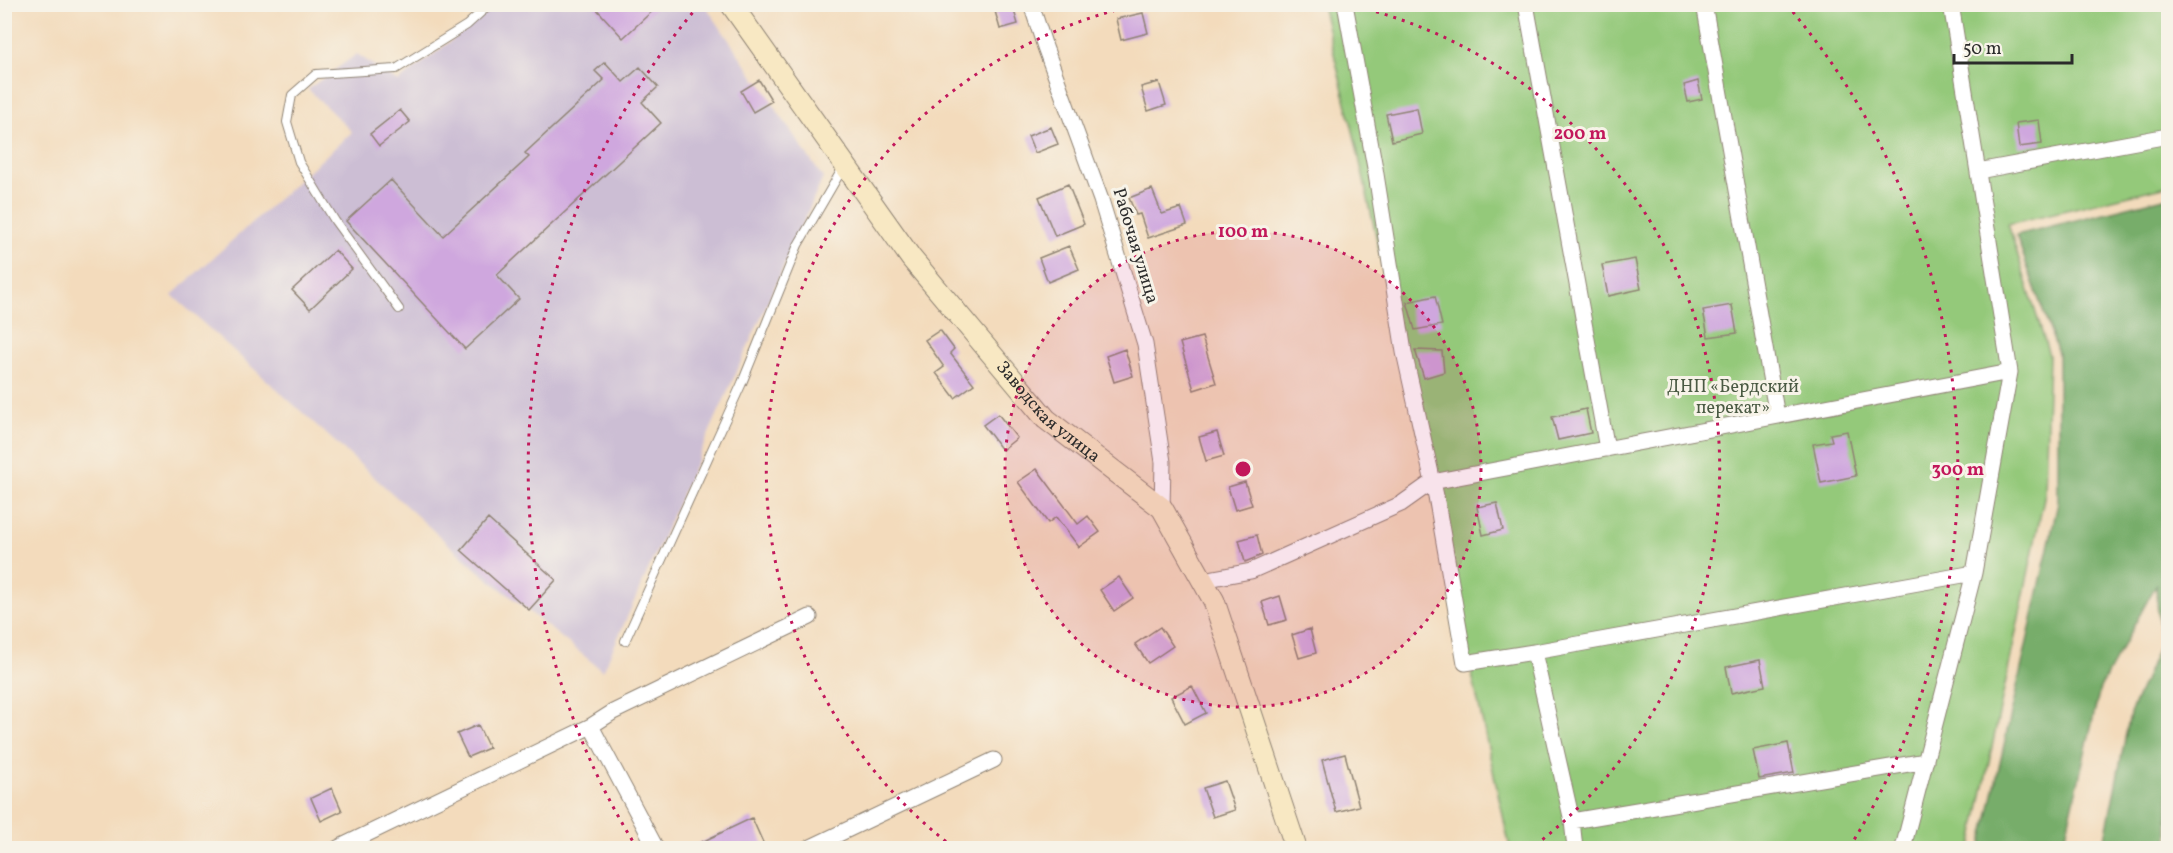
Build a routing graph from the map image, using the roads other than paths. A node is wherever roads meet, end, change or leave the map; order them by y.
1 (490, 4) edge
2 (731, 4) edge
3 (1031, 4) edge
4 (1345, 4) edge
5 (1526, 4) edge
6 (1704, 4) edge
7 (1951, 4) edge
8 (2169, 136) edge
9 (845, 166) junction
10 (1978, 171) junction
11 (399, 309) dead end
12 (2010, 372) junction
13 (1777, 417) junction
14 (1606, 449) junction
15 (1432, 482) junction
16 (1162, 508) junction
17 (1974, 573) junction
18 (1203, 580) junction
19 (810, 617) dead end
20 (625, 641) dead end
21 (1534, 652) junction
22 (591, 726) junction
23 (994, 760) dead end
24 (1926, 761) junction
25 (1572, 821) junction
26 (338, 849) edge
27 (656, 849) edge
28 (809, 849) edge
29 (1296, 849) edge
30 (1575, 849) edge
31 (1904, 849) edge

1 - 11 lane
2 - 9 street, Заводская улица
3 - 16 street, Рабочая улица
4 - 15 street
5 - 14 street
6 - 13 street
7 - 10 street
8 - 10 street
9 - 16 street, Заводская улица
9 - 20 lane
10 - 12 street
12 - 13 street
12 - 17 street
13 - 14 street
14 - 15 street
15 - 18 street
15 - 21 street
16 - 18 street, Заводская улица
17 - 21 street
17 - 24 street
18 - 29 street, Заводская улица
19 - 22 street
21 - 25 street
22 - 26 street
22 - 27 street
23 - 28 street
24 - 25 street
24 - 31 street
25 - 30 street

